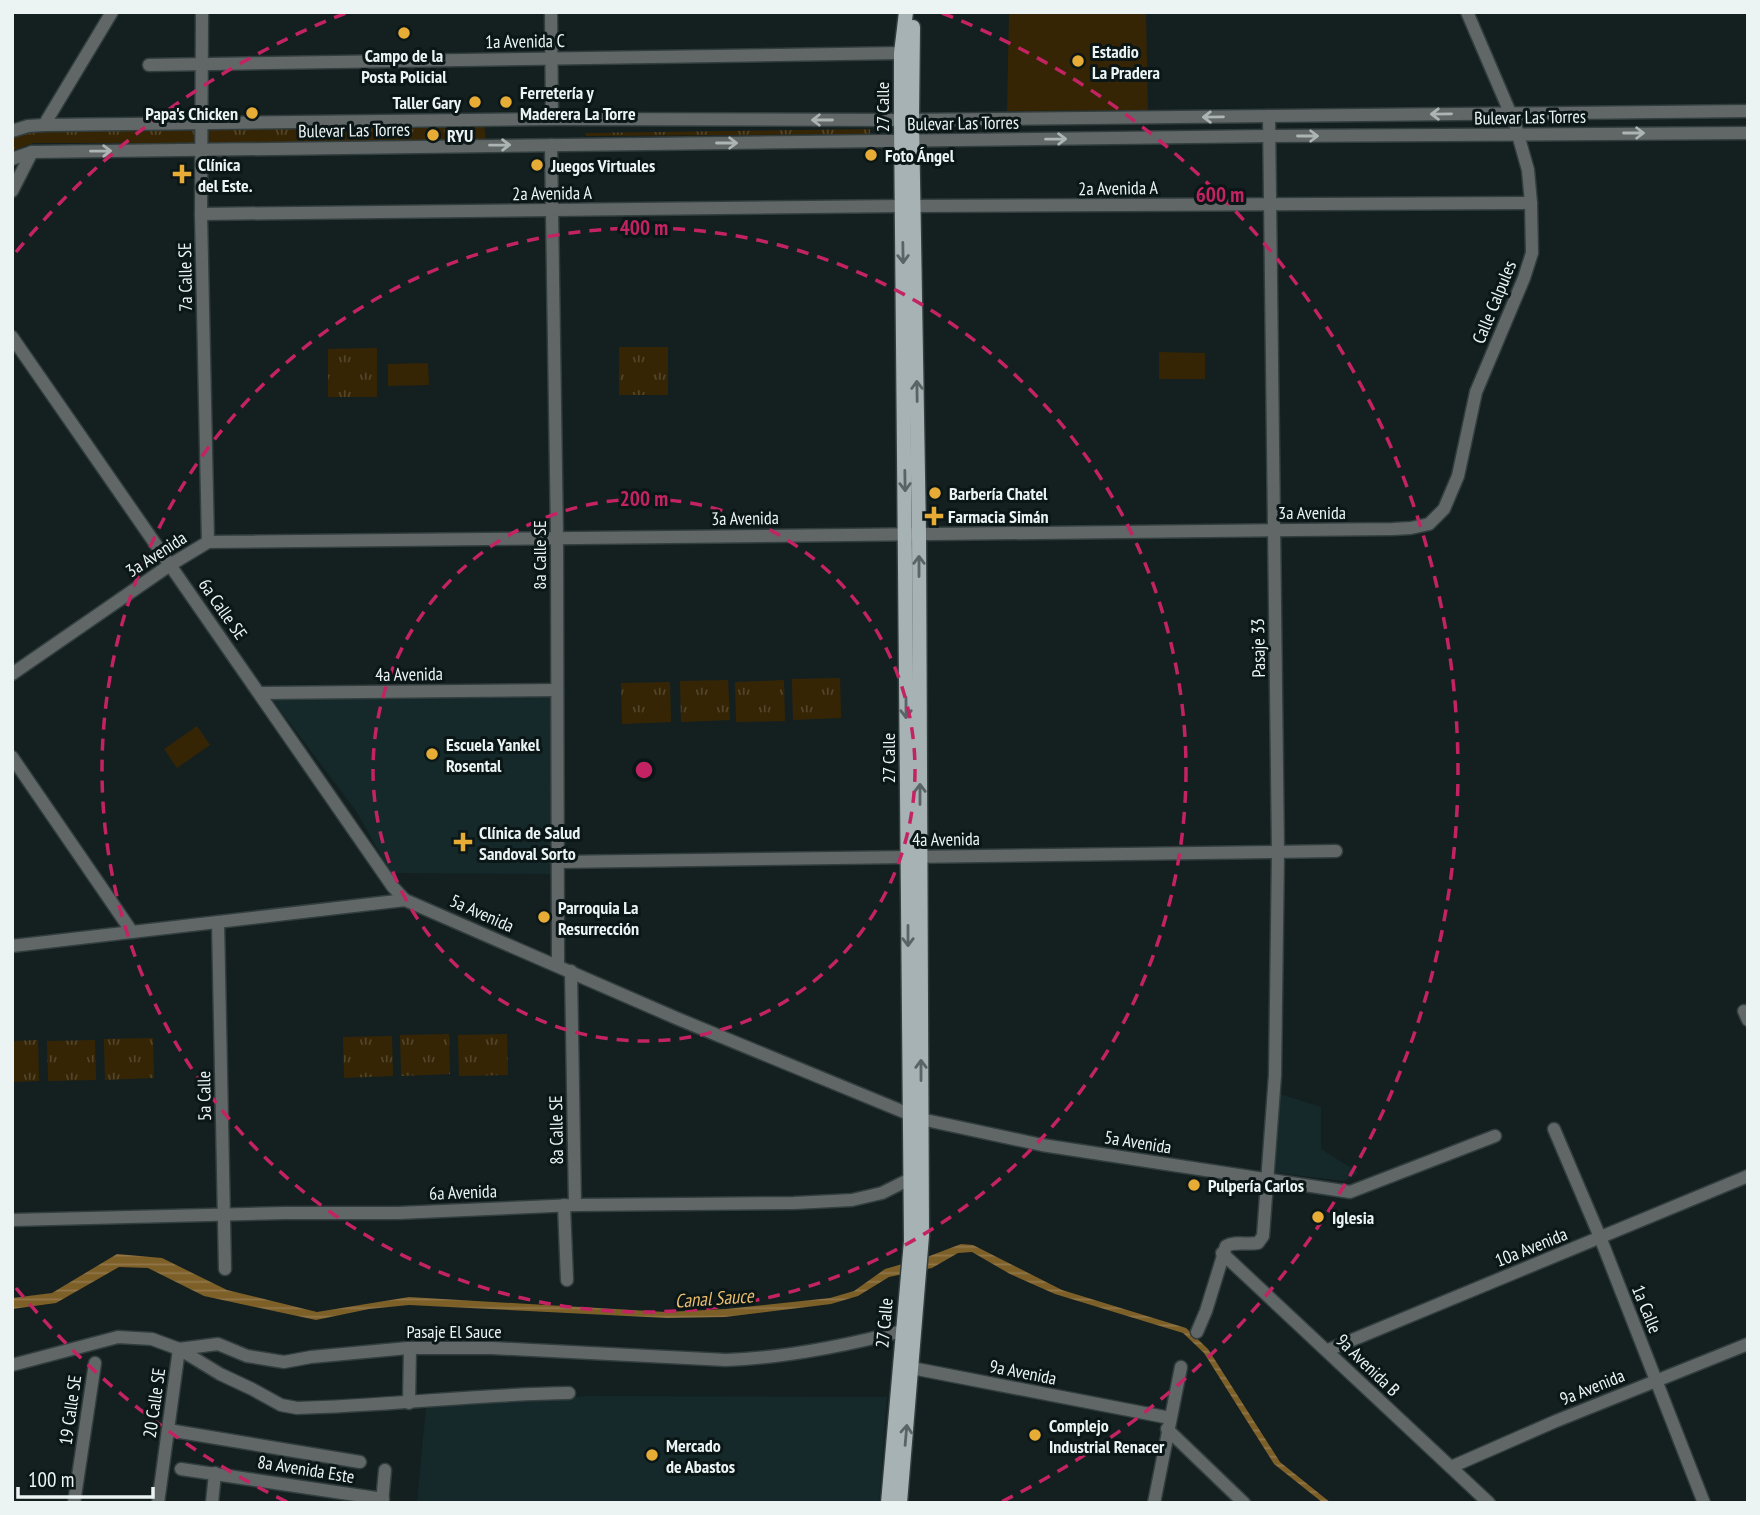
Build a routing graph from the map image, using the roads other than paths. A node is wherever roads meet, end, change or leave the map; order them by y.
1 (112, 12) edge
2 (202, 12) edge
3 (551, 12) edge
4 (906, 12) edge
5 (916, 12) edge
6 (1467, 12) edge
7 (901, 53) junction
8 (551, 58) junction
9 (202, 64) junction
10 (149, 65) dead end
11 (1746, 107) edge
12 (1608, 113) junction
13 (1509, 114) junction
14 (1269, 116) junction
15 (552, 119) junction
16 (901, 121) junction
17 (203, 124) junction
18 (44, 125) junction
19 (1748, 126) edge
20 (12, 131) edge
21 (1606, 133) junction
22 (1748, 133) edge
23 (1708, 134) junction
24 (1519, 135) junction
25 (1269, 136) junction
26 (907, 142) junction
27 (551, 145) junction
28 (203, 149) junction
29 (32, 152) junction
30 (12, 159) edge
31 (12, 191) edge
32 (1531, 203) junction
33 (1269, 205) junction
34 (908, 206) junction
35 (554, 210) junction
36 (201, 214) junction
37 (12, 337) edge
38 (1393, 528) joint
39 (1273, 529) junction
40 (912, 533) junction
41 (557, 537) junction
42 (208, 541) junction
43 (170, 565) junction
44 (12, 674) edge
45 (557, 690) junction
46 (261, 694) junction
47 (12, 757) edge
48 (1336, 851) dead end
49 (1278, 852) junction
50 (914, 857) junction
51 (558, 862) junction
52 (405, 900) junction
53 (218, 922) junction
54 (132, 932) junction
55 (12, 946) edge
56 (558, 966) junction
57 (571, 971) junction
58 (915, 1117) junction
59 (1555, 1129) dead end
60 (1494, 1136) dead end
61 (1748, 1176) edge
62 (910, 1179) junction
63 (1269, 1179) junction
64 (569, 1205) junction
65 (224, 1215) junction
66 (12, 1220) edge
67 (1600, 1237) junction
68 (916, 1238) junction
69 (1222, 1253) junction
70 (225, 1269) dead end
71 (567, 1280) dead end
72 (912, 1291) junction
73 (902, 1331) junction
74 (1197, 1332) dead end
75 (1748, 1344) edge
76 (410, 1348) junction
77 (179, 1349) junction
78 (1328, 1350) junction
79 (95, 1363) dead end
80 (12, 1365) edge
81 (1181, 1367) dead end
82 (912, 1368) junction
83 (1656, 1381) junction
84 (569, 1394) dead end
85 (410, 1403) junction
86 (1168, 1423) junction
87 (168, 1430) junction
88 (360, 1462) dead end
89 (1451, 1467) junction
90 (181, 1469) dead end
91 (385, 1471) dead end
92 (215, 1473) junction
93 (383, 1501) edge
94 (74, 1503) edge
95 (158, 1503) edge
96 (212, 1503) edge
97 (888, 1503) edge
98 (901, 1503) edge
99 (1154, 1503) edge
100 (1244, 1503) edge
101 (1489, 1503) edge
102 (1704, 1503) edge

1 - 18 street
2 - 9 street, 7a Calle SE
3 - 8 street
4 - 7 main road, 27 Calle
5 - 16 main road, 27 Calle
6 - 13 street, Calle Calpules
7 - 8 street, 1a Avenida C
7 - 16 main road, 27 Calle
8 - 9 street, 1a Avenida C
8 - 15 street
9 - 10 street, 1a Avenida C
9 - 17 street, 7a Calle SE
11 - 12 street, Bulevar Las Torres
12 - 13 street, Bulevar Las Torres
12 - 21 street
13 -> 14 street, Bulevar Las Torres
13 - 24 street, Calle Calpules
14 -> 16 street, Bulevar Las Torres
14 - 25 street, Pasaje 33
16 -> 15 street, Bulevar Las Torres
15 - 17 street, Bulevar Las Torres
16 - 26 main road, 27 Calle
17 - 18 street, Bulevar Las Torres
17 - 28 street, 7a Calle SE
18 - 20 street, Bulevar Las Torres
19 - 23 street
21 -> 23 street, Bulevar Las Torres
21 - 24 street, Bulevar Las Torres
22 - 23 street, Bulevar Las Torres
25 -> 24 street, Bulevar Las Torres
24 - 32 street, Calle Calpules
26 -> 25 street, Bulevar Las Torres
25 - 33 street, Pasaje 33
27 -> 26 street, Bulevar Las Torres
26 - 34 main road, 27 Calle
28 -> 27 street, Bulevar Las Torres
27 - 35 street, 8a Calle SE
29 -> 28 street, Bulevar Las Torres
28 - 36 street, 7a Calle SE
29 - 30 street, Bulevar Las Torres
29 - 31 street
32 - 33 street, 2a Avenida A
32 - 38 street, Calle Calpules
33 - 34 street, 2a Avenida A
33 - 39 street, Pasaje 33
34 - 35 street, 2a Avenida A
34 - 40 main road, 27 Calle
35 - 36 street, 2a Avenida A
35 - 41 street, 8a Calle SE
36 - 42 street, 7a Calle SE
37 - 43 street, 6a Calle SE
38 - 39 street, 3a Avenida
39 - 40 street, 3a Avenida
39 - 49 street, Pasaje 33
40 - 41 street, 3a Avenida
40 - 50 main road, 27 Calle
41 - 42 street, 3a Avenida
41 - 45 street, 8a Calle SE
42 - 43 street, 3a Avenida
43 - 44 street, 3a Avenida
43 - 46 street, 6a Calle SE
45 - 46 street, 4a Avenida
45 - 51 street, 8a Calle SE
46 - 52 street, 6a Calle SE
47 - 54 street
48 - 49 street, 4a Avenida
49 - 50 street, 4a Avenida
49 - 63 street, Pasaje 33
50 - 51 street, 4a Avenida
50 - 58 main road, 27 Calle
51 - 56 street, 8a Calle SE
52 - 53 street
52 - 56 street, 5a Avenida
53 - 54 street
53 - 65 street, 5a Calle
54 - 55 street
56 - 57 street, 5a Avenida
57 - 58 street, 5a Avenida
57 - 64 street, 8a Calle SE
58 - 62 main road, 27 Calle
58 - 63 street, 5a Avenida
58 - 68 main road, 27 Calle
59 - 67 street, 1a Calle
60 - 63 street, 5a Avenida
61 - 67 street, 10a Avenida
62 - 64 street, 6a Avenida
62 - 68 main road, 27 Calle
63 - 69 street, Pasaje 33
64 - 65 street, 6a Avenida
64 - 71 street, 8a Calle SE
65 - 66 street, 6a Avenida
65 - 70 street, 5a Calle
67 - 78 street, 10a Avenida
67 - 83 street, 1a Calle
68 - 72 main road, 27 Calle
69 - 74 street
69 - 78 street, 9a Avenida B
72 - 73 main road, 27 Calle
72 - 82 main road, 27 Calle
73 - 76 street, Pasaje El Sauce
73 - 97 main road, 27 Calle
75 - 83 street, 9a Avenida
76 - 77 street, Pasaje El Sauce
76 - 85 street
77 - 80 street, Pasaje El Sauce
77 - 85 street
77 - 87 street, 20 Calle SE
78 - 89 street, 9a Avenida B
79 - 94 street, 19 Calle SE
81 - 86 street
82 - 86 street, 9a Avenida
98 -> 82 main road, 27 Calle
83 - 89 street, 9a Avenida
83 - 102 street, 1a Calle
84 - 85 street
86 - 99 street
86 - 100 street
87 - 88 street
87 - 95 street, 20 Calle SE
89 - 101 street, 9a Avenida B
90 - 92 street, 8a Avenida Este
91 - 93 street
92 - 93 street, 8a Avenida Este
92 - 96 street

